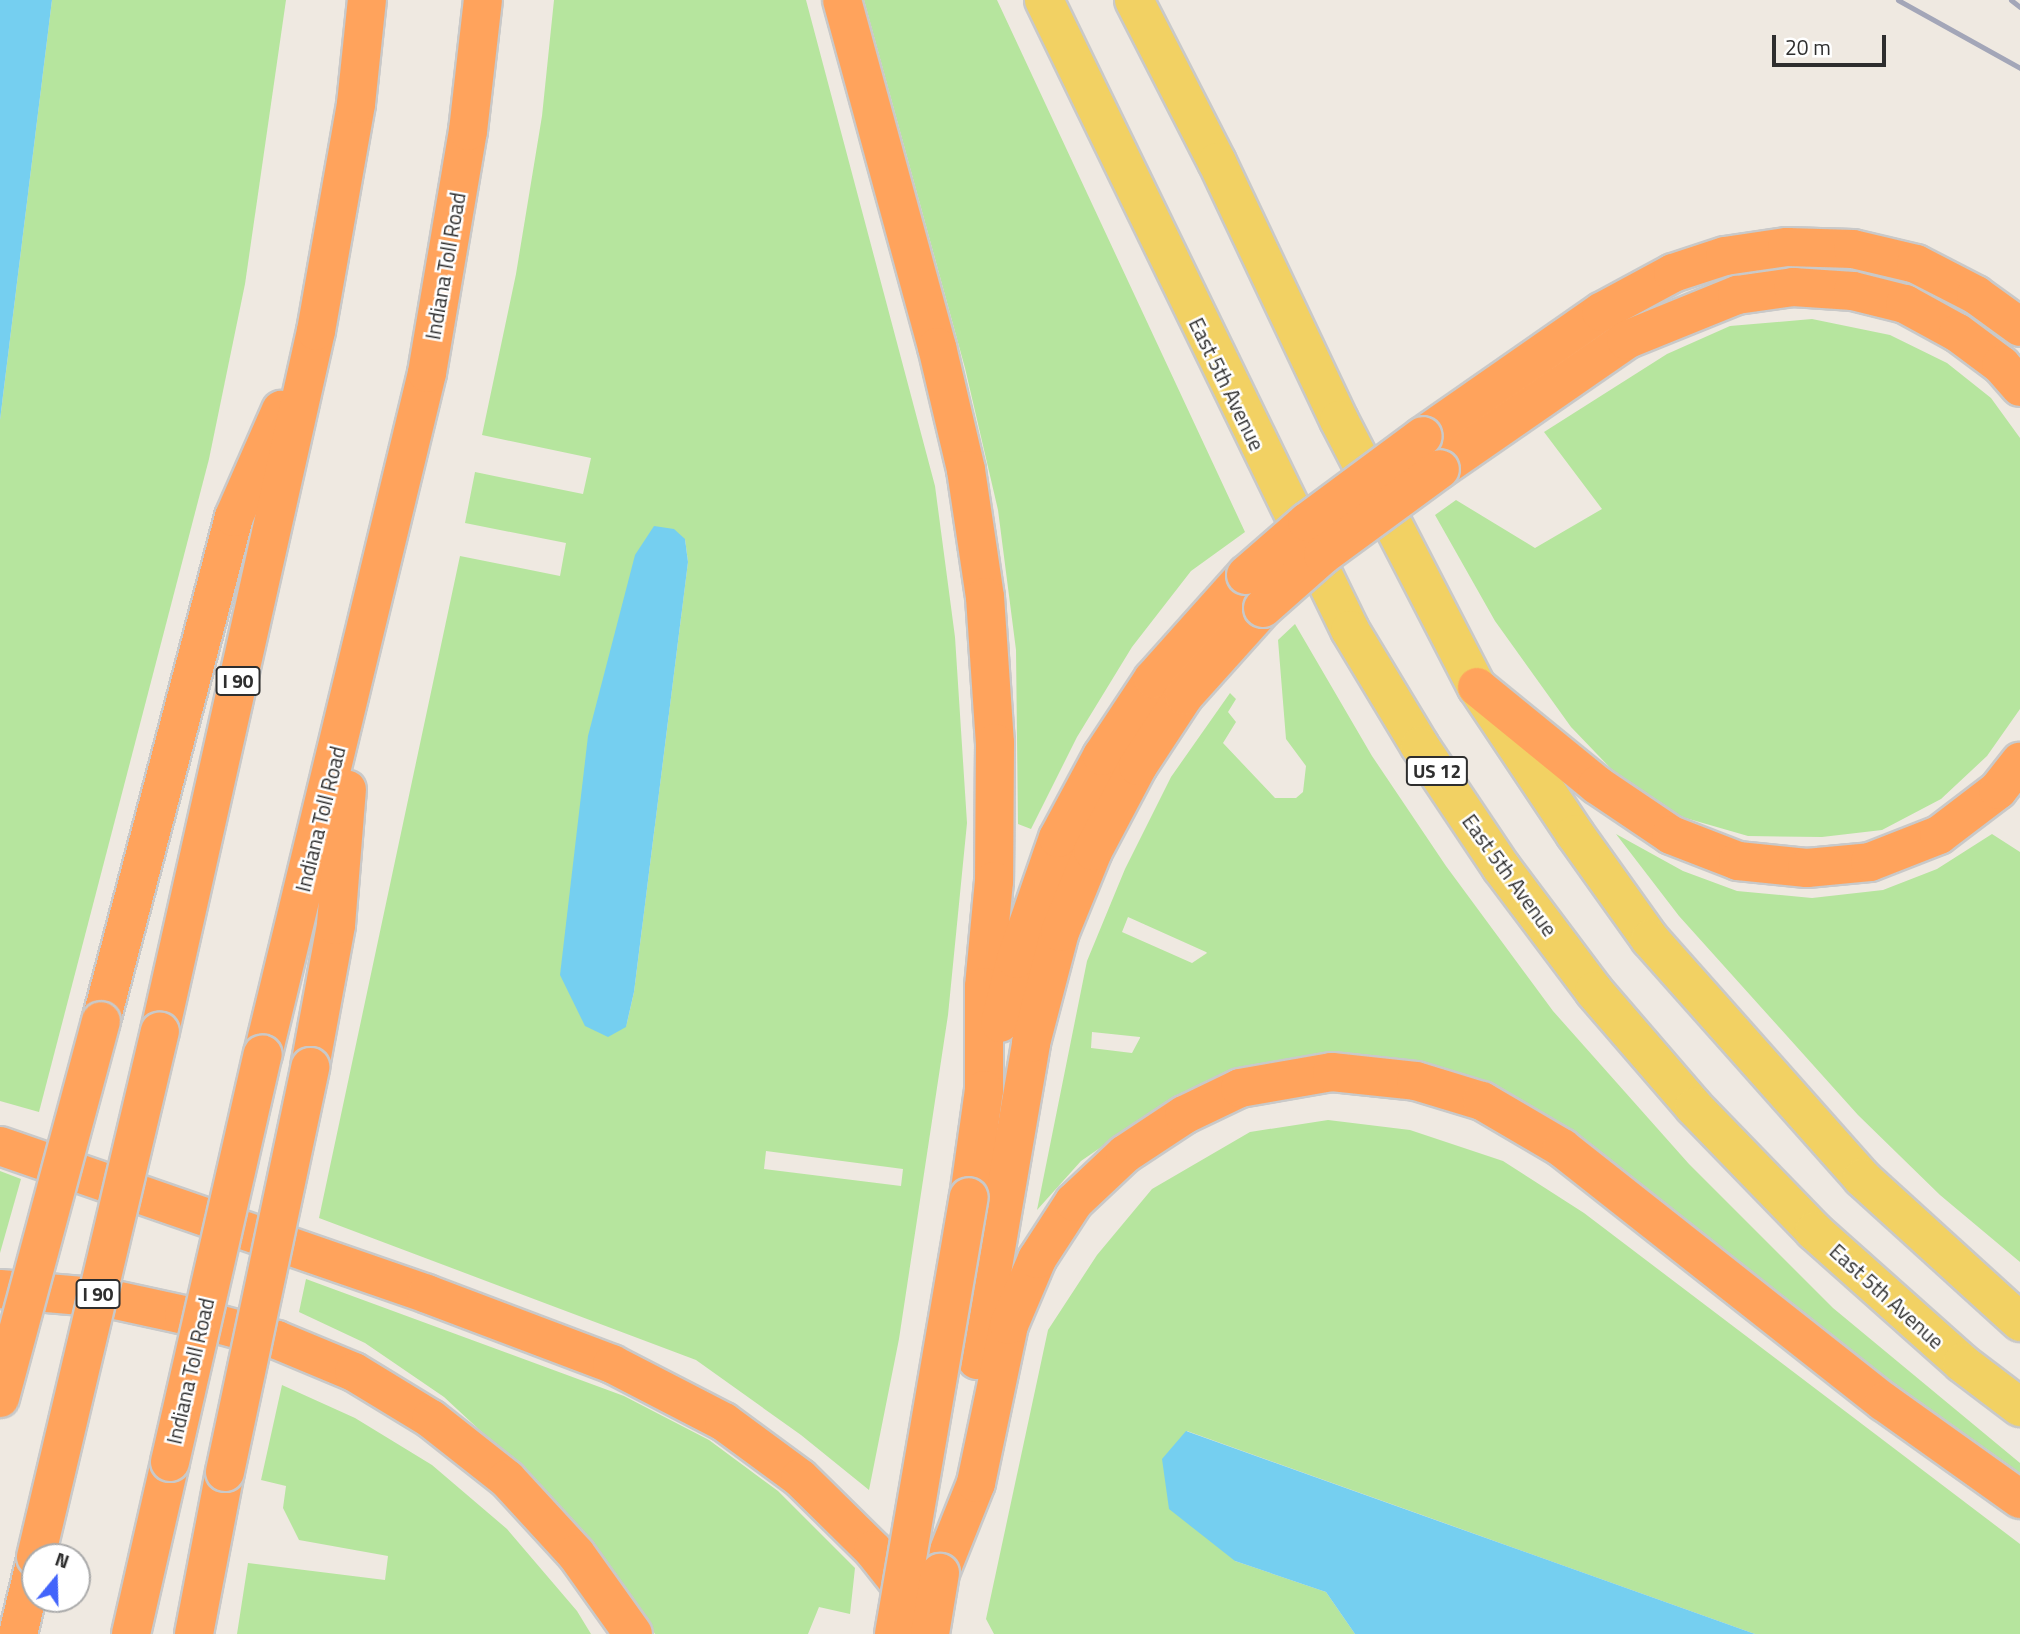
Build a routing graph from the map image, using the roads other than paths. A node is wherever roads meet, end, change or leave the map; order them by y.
1 (367, 0) edge
2 (483, 0) edge
3 (842, 0) edge
4 (1044, 0) edge
5 (1134, 0) edge
6 (2020, 327) edge
7 (316, 331) junction
8 (2020, 387) edge
9 (1432, 452) junction
10 (1254, 592) junction
11 (356, 673) junction
12 (1477, 687) junction
13 (2020, 762) edge
14 (984, 1090) junction
15 (0, 1146) edge
16 (988, 1198) junction
17 (0, 1289) edge
18 (2020, 1322) edge
19 (0, 1398) edge
20 (2020, 1407) edge
21 (2020, 1499) edge
22 (39, 1543) edge
23 (940, 1573) junction
24 (23, 1613) edge
25 (18, 1634) edge
26 (131, 1634) edge
27 (194, 1634) edge
28 (633, 1634) edge
29 (894, 1634) edge
30 (930, 1634) edge
31 (940, 1634) edge

1 - 7 highway, I 90
2 - 11 highway, Indiana Toll Road
3 - 14 highway
4 - 20 main road, East 5th Avenue / US 12
5 - 12 main road
6 - 9 highway
7 - 19 highway, bridge
7 - 22 highway, I 90, bridge
8 - 9 highway
9 - 10 highway, bridge
10 - 14 highway
10 - 16 highway
11 - 26 highway, Indiana Toll Road, bridge
11 - 27 highway, bridge
12 - 13 highway
12 - 18 main road
14 - 16 highway
15 - 31 highway
16 - 23 highway
16 - 29 highway, bridge
17 - 28 highway
21 - 23 highway
23 - 30 highway, bridge
24 - 25 highway, I 90

